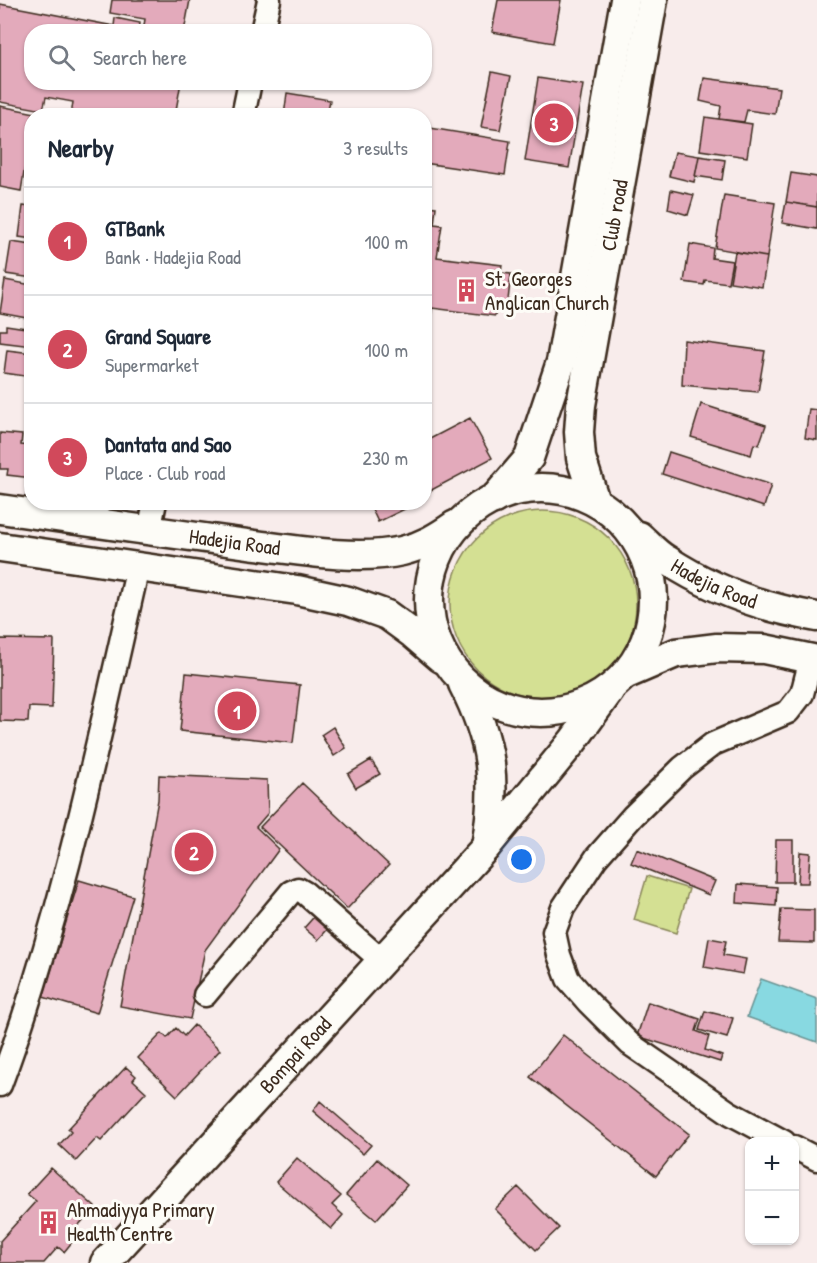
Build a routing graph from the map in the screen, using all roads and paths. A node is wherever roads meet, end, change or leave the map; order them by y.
1 (269, 0) edge
2 (624, 0) edge
3 (653, 0) edge
4 (264, 24) edge
5 (610, 84) junction
6 (638, 89) junction
7 (248, 90) edge
8 (245, 108) edge
9 (494, 500) junction
10 (595, 501) junction
11 (0, 509) edge
12 (153, 510) edge
13 (462, 520) junction
14 (625, 524) junction
15 (149, 531) junction
16 (0, 547) edge
17 (138, 567) junction
18 (817, 617) edge
19 (814, 659) edge
20 (454, 671) junction
21 (619, 682) junction
22 (486, 847) junction
23 (381, 960) junction
24 (205, 995) dead end
25 (0, 1085) edge
26 (775, 1137) edge
27 (799, 1149) edge
28 (817, 1159) edge
29 (105, 1263) edge

1 - 4 lane
2 - 5 main road
3 - 6 main road, Club road
5 - 6 main road
5 - 9 main road
6 - 10 main road, Club road
7 - 8 lane
9 - 10 main road
9 - 13 main road, Hadejia Road
10 - 14 main road
11 - 15 main road, Hadejia Road
12 - 15 lane
13 - 15 main road, Hadejia Road
13 - 20 main road
14 - 18 main road, Hadejia Road
14 - 21 main road, Bompai Road
16 - 17 main road, Hadejia Road
17 - 20 main road, Hadejia Road
17 - 25 lane
19 - 21 main road
19 - 26 lane
20 - 21 main road, Hadejia Road
20 - 22 main road
21 - 22 main road, Bompai Road
22 - 23 main road, Bompai Road
23 - 24 lane
23 - 29 main road, Bompai Road
27 - 28 lane

